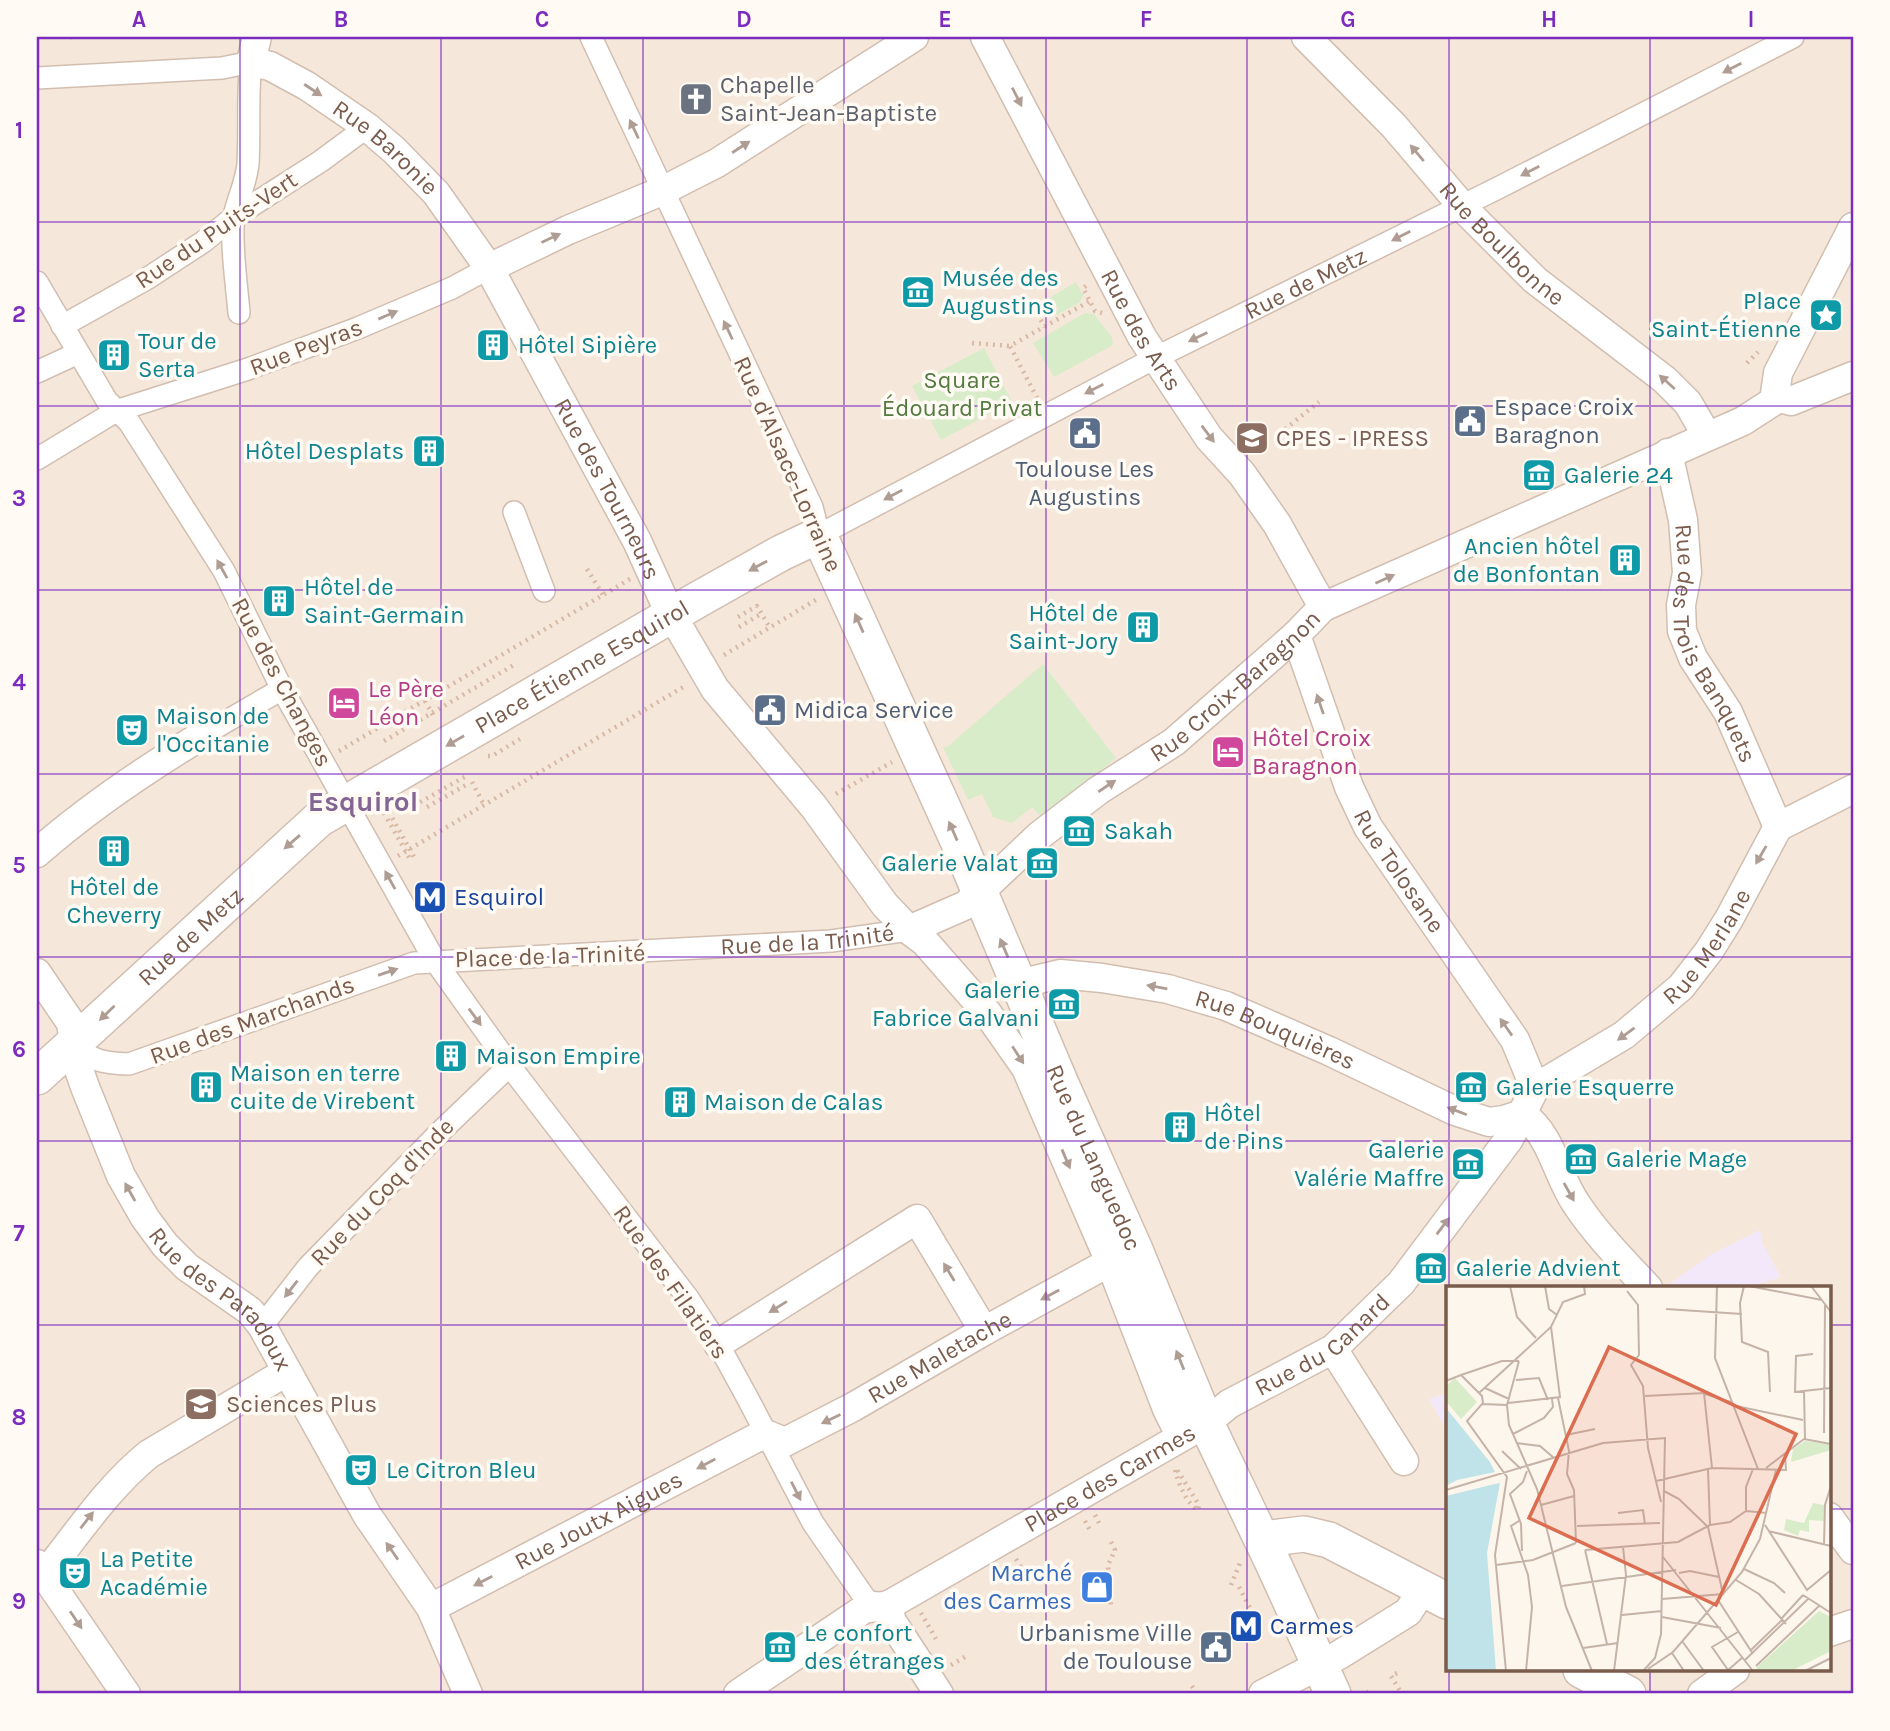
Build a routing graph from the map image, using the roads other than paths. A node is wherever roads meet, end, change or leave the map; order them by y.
1 (591, 37) edge
2 (914, 37) edge
3 (985, 37) edge
4 (1306, 37) edge
5 (1793, 37) edge
6 (254, 50) edge
7 (37, 78) edge
8 (367, 127) junction
9 (662, 191) junction
10 (1462, 205) junction
11 (234, 217) junction
12 (1853, 227) edge
13 (1853, 250) edge
14 (489, 268) junction
15 (37, 282) edge
16 (239, 313) dead end
17 (62, 327) junction
18 (78, 353) junction
19 (1155, 358) junction
20 (37, 372) edge
21 (1853, 376) edge
22 (1776, 392) junction
23 (116, 411) junction
24 (1710, 435) junction
25 (1668, 453) junction
26 (37, 459) edge
27 (514, 512) dead end
28 (819, 535) junction
29 (544, 591) dead end
30 (1323, 607) junction
31 (672, 615) junction
32 (1296, 635) junction
33 (282, 689) junction
34 (201, 736) joint
35 (1853, 789) edge
36 (371, 804) junction
37 (1778, 827) junction
38 (37, 853) edge
39 (980, 893) junction
40 (909, 930) junction
41 (666, 951) joint
42 (435, 961) junction
43 (37, 973) edge
44 (1019, 984) junction
45 (73, 1043) junction
46 (510, 1065) junction
47 (37, 1077) edge
48 (1535, 1088) junction
49 (1522, 1114) junction
50 (1110, 1262) junction
51 (1646, 1286) edge
52 (262, 1326) junction
53 (984, 1331) junction
54 (718, 1344) junction
55 (1332, 1349) junction
56 (286, 1372) junction
57 (1194, 1430) junction
58 (768, 1435) junction
59 (1404, 1461) dead end
60 (1830, 1518) edge
61 (1253, 1546) junction
62 (1853, 1550) edge
63 (41, 1569) edge
64 (1435, 1595) edge
65 (889, 1605) junction
66 (430, 1608) junction
67 (1853, 1624) edge
68 (1830, 1632) edge
69 (1584, 1672) edge
70 (1732, 1672) edge
71 (1347, 1686) edge
72 (126, 1694) edge
73 (468, 1694) edge
74 (738, 1694) edge
75 (939, 1694) edge
76 (1263, 1694) edge
77 (1628, 1694) edge
78 (1702, 1694) edge

9 -> 1 street, Rue d'Alsace-Lorraine
9 -> 2 street
3 -> 19 street, Rue des Arts
10 -> 4 street, Rue Boulbonne
5 -> 10 street, Rue de Metz
6 - 7 street
6 -> 8 street, Rue Baronie
6 - 11 street
8 - 11 street, Rue du Puits-Vert
8 - 14 street, Rue Baronie
14 -> 9 street
28 -> 9 street, Rue d'Alsace-Lorraine
10 -> 19 street, Rue de Metz
24 -> 10 street, Rue Boulbonne
11 - 16 street
11 - 17 street, Rue du Puits-Vert
12 - 22 street
13 - 22 street
23 -> 14 street, Rue Peyras
14 - 31 street, Rue des Tourneurs
15 - 17 street, Rue des Changes
17 - 18 street, Rue des Changes
18 - 20 street
18 - 23 street, Rue des Changes
19 -> 28 street, Rue de Metz
19 -> 30 street, Rue des Arts
21 - 22 street
22 - 24 street
23 - 26 street, Rue Peyras
33 -> 23 street, Rue des Changes
24 - 25 street
30 -> 25 street, Rue Croix-Baragnon
25 - 37 street, Rue des Trois Banquets
27 - 29 street
28 -> 31 street, Place Étienne Esquirol
39 -> 28 street, Rue d'Alsace-Lorraine
30 - 32 street, Rue Croix-Baragnon
31 -> 36 street, Place Étienne Esquirol
31 - 40 street, Rue des Tourneurs
39 -> 32 street, Rue Croix-Baragnon
48 -> 32 street, Rue Tolosane
33 - 34 street
33 - 36 street, Rue des Changes
34 - 38 street
35 - 37 street
42 -> 36 street, Rue des Changes
36 -> 45 street, Rue de Metz
37 -> 48 street, Rue Merlane
39 - 40 street, Rue de la Trinité
44 -> 39 street, Rue du Languedoc
40 - 41 street, Rue de la Trinité
40 -> 50 street, Rue du Languedoc
41 - 42 street, Place de la Trinité
45 -> 42 street, Rue des Marchands
42 -> 46 street, Rue des Filatiers
43 - 45 street, Rue des Paradoux
49 -> 44 street, Rue Bouquières
57 -> 44 street, Rue du Languedoc
45 - 47 street, Rue de Metz
52 -> 45 street, Rue des Paradoux
46 -> 52 street, Rue du Coq d'Inde
46 - 54 street, Rue des Filatiers
48 - 49 street, Rue du Canard
49 -> 51 street
55 -> 49 street, Rue du Canard
50 -> 53 street, Rue Maletache
50 - 57 street, Rue du Languedoc
52 - 56 street, Rue des Paradoux
53 -> 54 street
53 -> 58 street, Rue Maletache
54 - 58 street, Rue des Filatiers
55 - 57 street, Rue du Canard
55 - 59 street
63 -> 56 street
66 -> 56 street, Rue des Paradoux
57 - 61 street, Place des Carmes
57 - 65 street, Place des Carmes
58 -> 65 street, Rue des Filatiers
58 -> 66 street, Rue Joutx Aigues
60 - 62 street
61 - 64 street
61 - 71 street, Place des Carmes
63 -> 72 street
64 - 71 street
65 - 74 street, Place des Carmes
65 - 75 street
66 - 73 street, Rue des Paradoux
67 - 68 street
69 - 77 street
70 - 78 street
71 - 76 street

